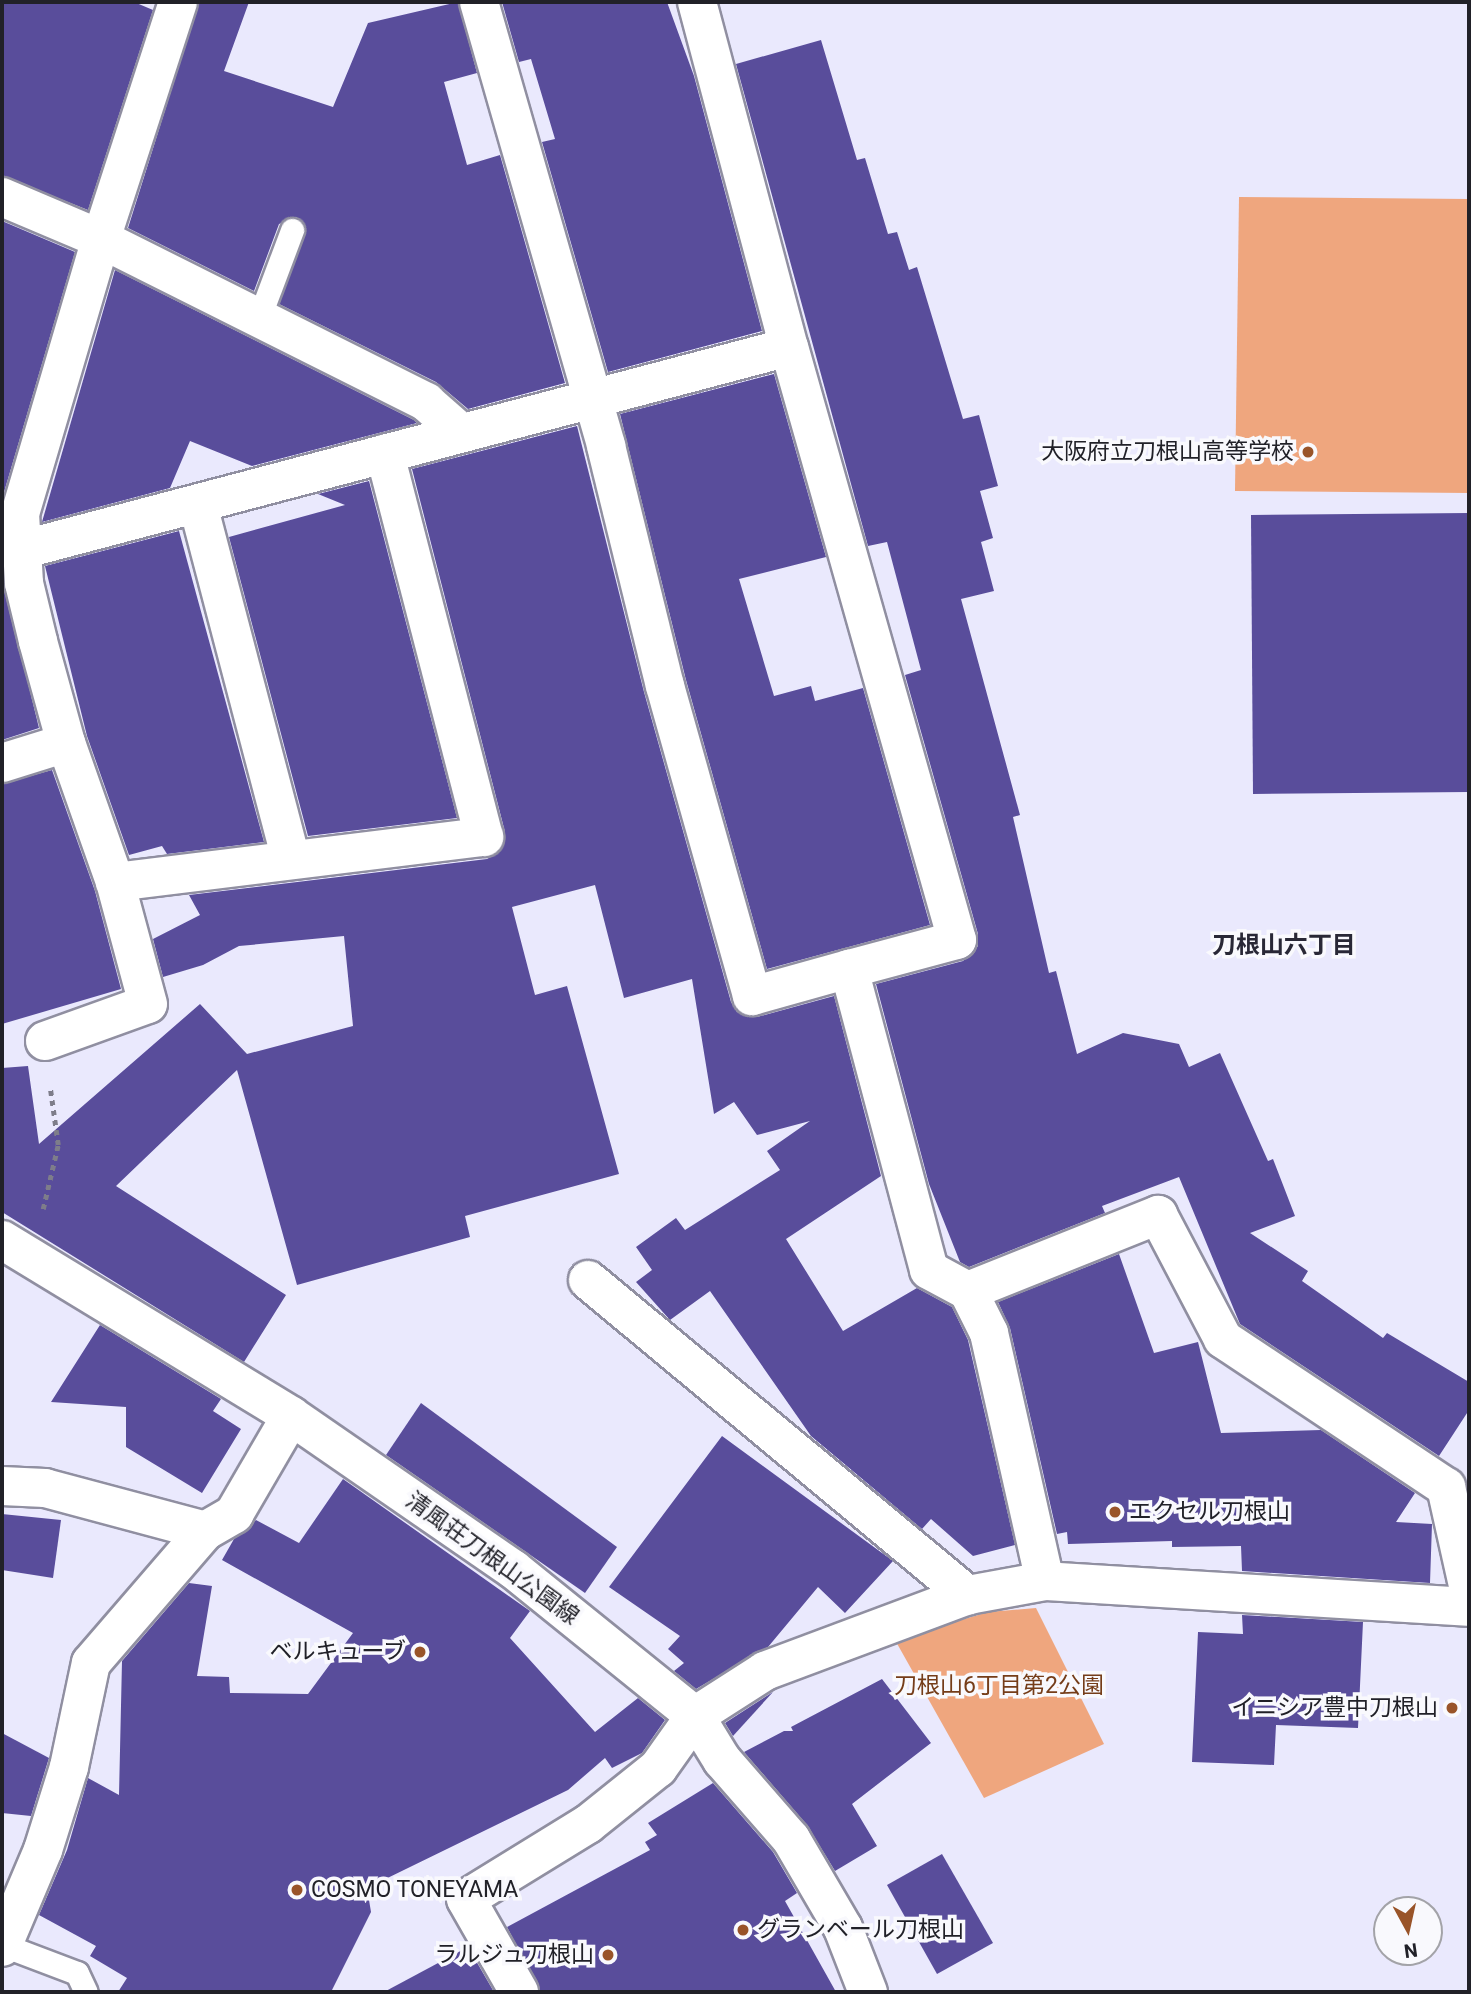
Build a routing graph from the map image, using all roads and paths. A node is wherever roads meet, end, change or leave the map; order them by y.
1 (178, 2) edge
2 (479, 2) edge
3 (697, 2) edge
4 (2, 197) edge
5 (292, 230) dead end
6 (101, 239) junction
7 (259, 318) junction
8 (789, 347) junction
9 (588, 397) junction
10 (459, 431) junction
11 (385, 454) junction
12 (198, 505) junction
13 (16, 569) edge
14 (66, 743) junction
15 (2, 764) edge
16 (291, 859) junction
17 (115, 882) junction
18 (849, 969) junction
19 (45, 1041) joint
20 (10, 1244) edge
21 (588, 1280) dead end
22 (968, 1291) junction
23 (291, 1416) junction
24 (2, 1486) edge
25 (205, 1531) junction
26 (1045, 1581) junction
27 (1469, 1590) edge
28 (968, 1595) junction
29 (1469, 1607) edge
30 (695, 1716) junction
31 (2, 1946) edge
32 (86, 1992) edge
33 (519, 1992) edge
34 (868, 1992) edge

1 - 6 street
2 - 9 street
3 - 8 street
4 - 6 street
5 - 7 lane
6 - 7 street
6 - 13 street
7 - 10 street
8 - 9 street
8 - 18 street
9 - 10 street
9 - 18 street
10 - 11 street
11 - 12 street
11 - 16 street
12 - 13 street
12 - 16 street
13 - 14 street
14 - 15 street
14 - 17 street
16 - 17 street
17 - 19 street
18 - 22 street
19 - 20 path
20 - 23 street, 清風荘刀根山公園線
21 - 28 street
22 - 26 street
22 - 27 street
23 - 25 street
23 - 30 street, 清風荘刀根山公園線
24 - 25 street
25 - 31 street
26 - 28 street
26 - 29 street
28 - 30 street
30 - 33 street
30 - 34 street, 清風荘刀根山公園線
31 - 32 lane

